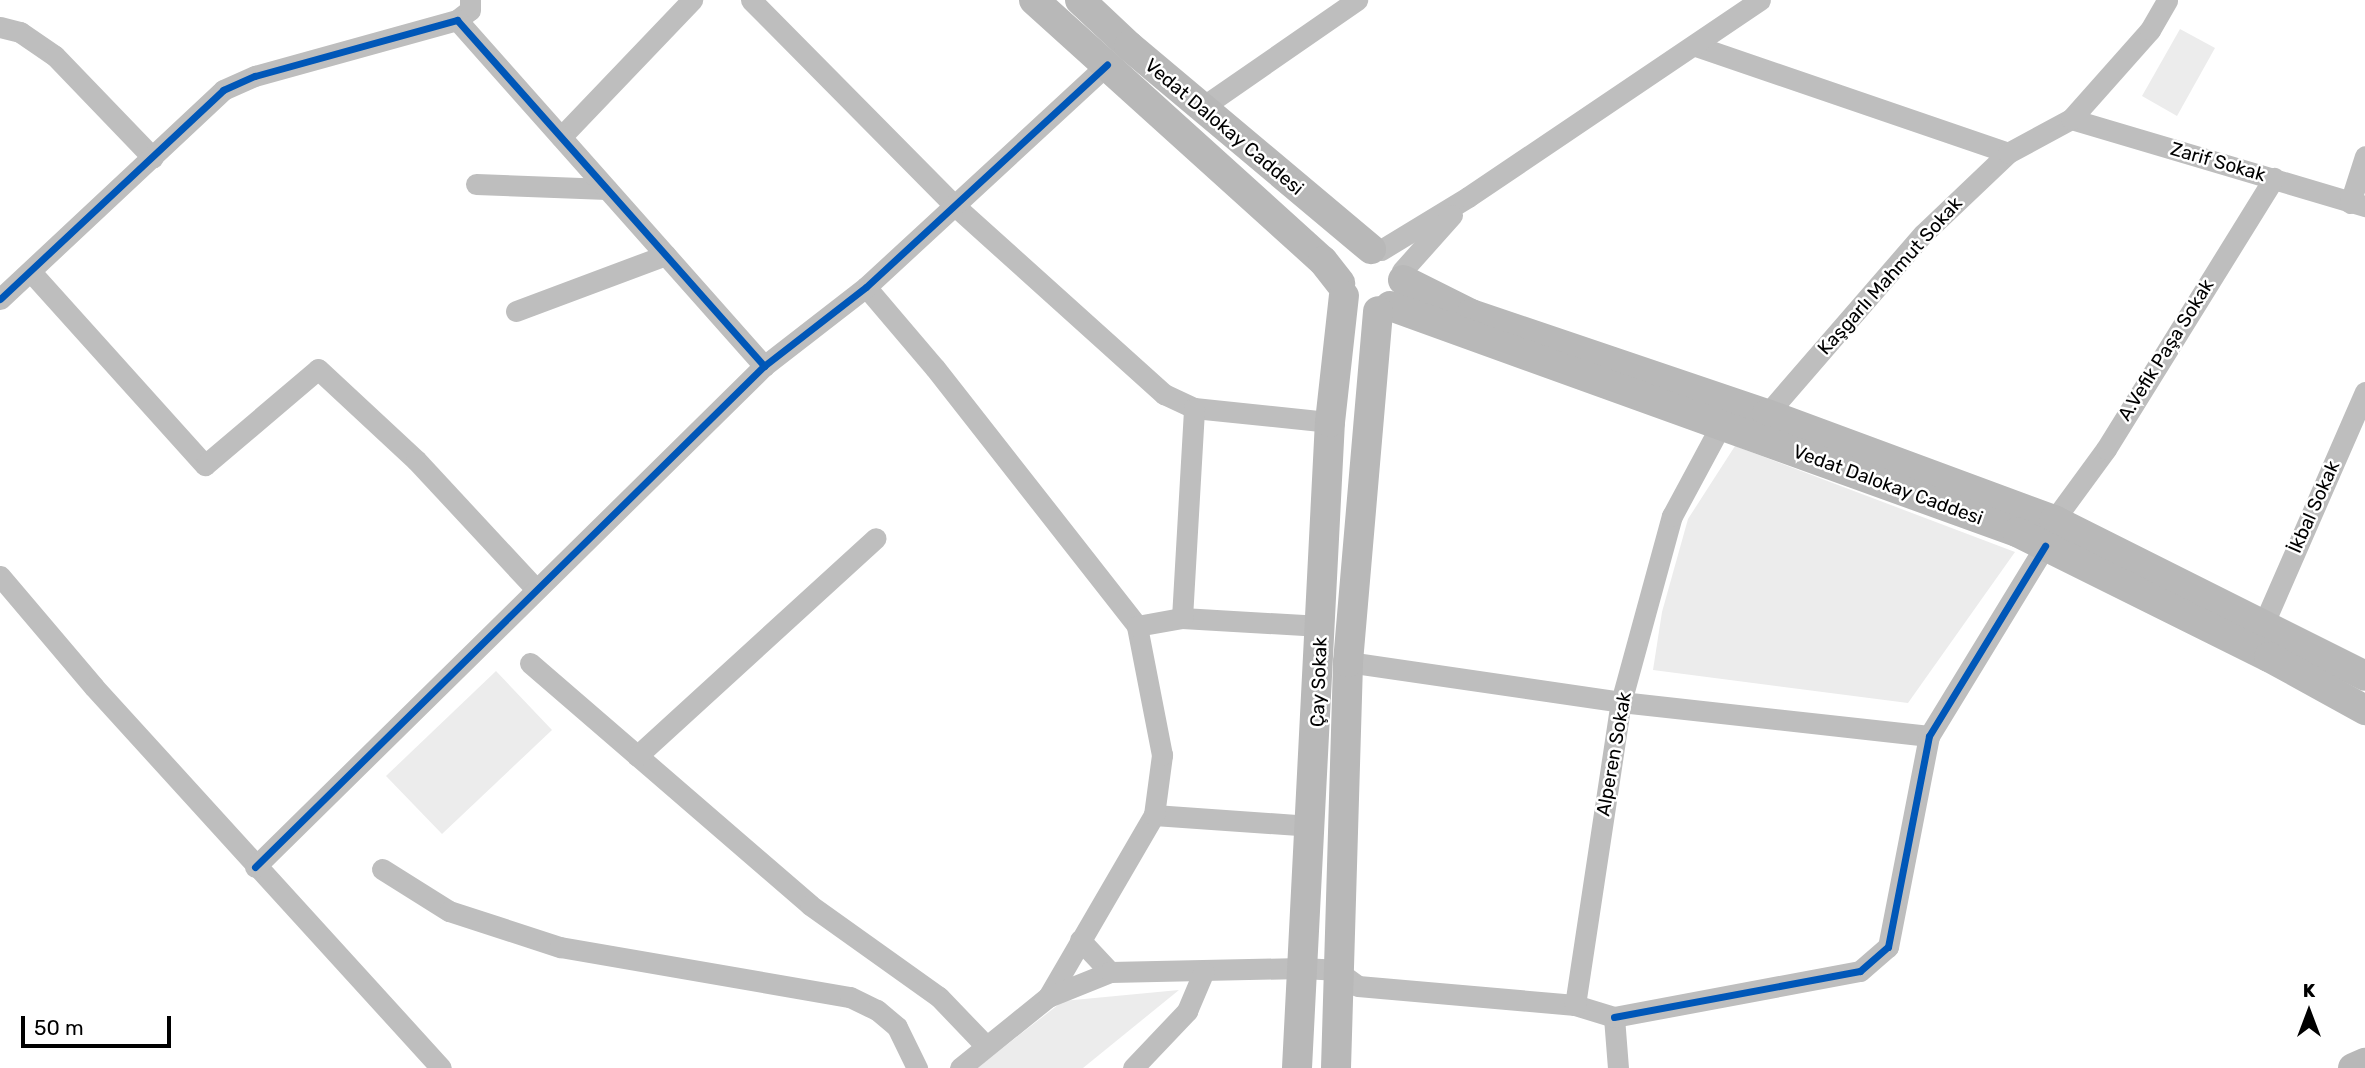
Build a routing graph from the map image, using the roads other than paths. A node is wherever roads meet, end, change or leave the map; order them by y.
1 (692, 0) edge
2 (751, 0) edge
3 (1034, 0) edge
4 (1080, 0) edge
5 (1357, 0) edge
6 (1760, 0) edge
7 (2167, 0) edge
8 (469, 8) edge
9 (0, 27) edge
10 (1696, 46) junction
11 (1107, 65) junction
12 (1201, 108) junction
13 (2071, 119) junction
14 (561, 137) junction
15 (2007, 153) junction
16 (2365, 156) edge
17 (153, 158) junction
18 (2274, 178) junction
19 (476, 184) dead end
20 (607, 189) junction
21 (1468, 197) junction
22 (954, 205) junction
23 (2357, 205) edge
24 (666, 255) junction
25 (31, 272) junction
26 (1387, 278) junction
27 (866, 287) junction
28 (1342, 290) junction
29 (0, 299) edge
30 (516, 311) dead end
31 (764, 366) junction
32 (2365, 391) edge
33 (1194, 408) junction
34 (1767, 414) junction
35 (1330, 422) junction
36 (1720, 427) junction
37 (2050, 533) junction
38 (876, 538) dead end
39 (0, 576) edge
40 (536, 589) junction
41 (1182, 618) junction
42 (2264, 622) junction
43 (1137, 626) junction
44 (1321, 626) junction
45 (1348, 662) junction
46 (530, 663) dead end
47 (2365, 677) edge
48 (1621, 702) junction
49 (2365, 710) edge
50 (1929, 736) junction
51 (637, 756) junction
52 (1154, 815) junction
53 (1310, 826) junction
54 (255, 867) junction
55 (382, 869) dead end
56 (1080, 940) junction
57 (1301, 968) junction
58 (1335, 970) junction
59 (1204, 971) junction
60 (1110, 972) junction
61 (1048, 997) junction
62 (1575, 1005) junction
63 (1614, 1017) junction
64 (985, 1045) junction
65 (2365, 1063) edge
66 (441, 1068) edge
67 (916, 1068) edge
68 (960, 1068) edge
69 (1133, 1068) edge
70 (1297, 1068) edge
71 (1335, 1068) edge
72 (1618, 1068) edge
73 (2353, 1068) edge

1 - 14 street
2 - 22 street
3 - 11 main road
4 - 12 main road, Vedat Dalokay Caddesi
5 - 12 street
6 - 10 street
7 - 13 street, Kaşgarlı Mahmut Sokak
8 - 14 street
8 - 17 street
9 - 17 street
10 - 15 street
10 - 21 street
11 - 22 street
11 - 28 main road
12 - 26 main road, Vedat Dalokay Caddesi
13 - 15 street, Kaşgarlı Mahmut Sokak
13 - 18 street, Zarif Sokak
14 - 20 street
15 - 34 street, Kaşgarlı Mahmut Sokak
16 - 23 street
17 - 25 street
18 - 23 street, Zarif Sokak
18 - 37 street, A.Vefik Paşa Sokak
19 - 20 street
20 - 24 street
21 - 26 street
21 - 26 street
22 - 27 street
22 - 33 street
24 - 30 street
24 - 31 street
25 - 29 street
25 - 40 street
26 - 28 main road
26 - 28 main road
26 - 34 main road, Vedat Dalokay Caddesi
26 - 36 main road, Vedat Dalokay Caddesi
26 - 45 main road, Çay Sokak
27 - 31 street
27 - 43 street
28 - 35 main road, Çay Sokak
31 - 40 street
32 - 42 street, İkbal Sokak
33 - 35 street
33 - 41 street
34 - 37 main road, Vedat Dalokay Caddesi
35 - 44 main road, Çay Sokak
36 - 37 main road, Vedat Dalokay Caddesi
36 - 48 street, Alperen Sokak
37 - 42 main road, Vedat Dalokay Caddesi
37 - 49 main road, Vedat Dalokay Caddesi
37 - 50 street, A.Vefik Paşa Sokak
38 - 51 street
39 - 54 street
40 - 54 street
41 - 43 street
41 - 44 street
42 - 47 main road, Vedat Dalokay Caddesi
43 - 52 street
44 - 53 main road, Çay Sokak
45 - 48 street
45 - 58 main road, Çay Sokak
46 - 51 street
48 - 50 street
48 - 62 street, Alperen Sokak
50 - 63 street
51 - 64 street
52 - 53 street
52 - 56 street
53 - 57 main road, Çay Sokak
54 - 66 street
55 - 67 street
56 - 60 street
56 - 61 street
57 - 58 street
57 - 59 street
57 - 70 main road, Çay Sokak
58 - 62 street
58 - 71 main road, Çay Sokak
59 - 60 street
59 - 69 street
60 - 61 street
61 - 64 street
62 - 63 street
63 - 72 street
64 - 68 street
65 - 73 main road

